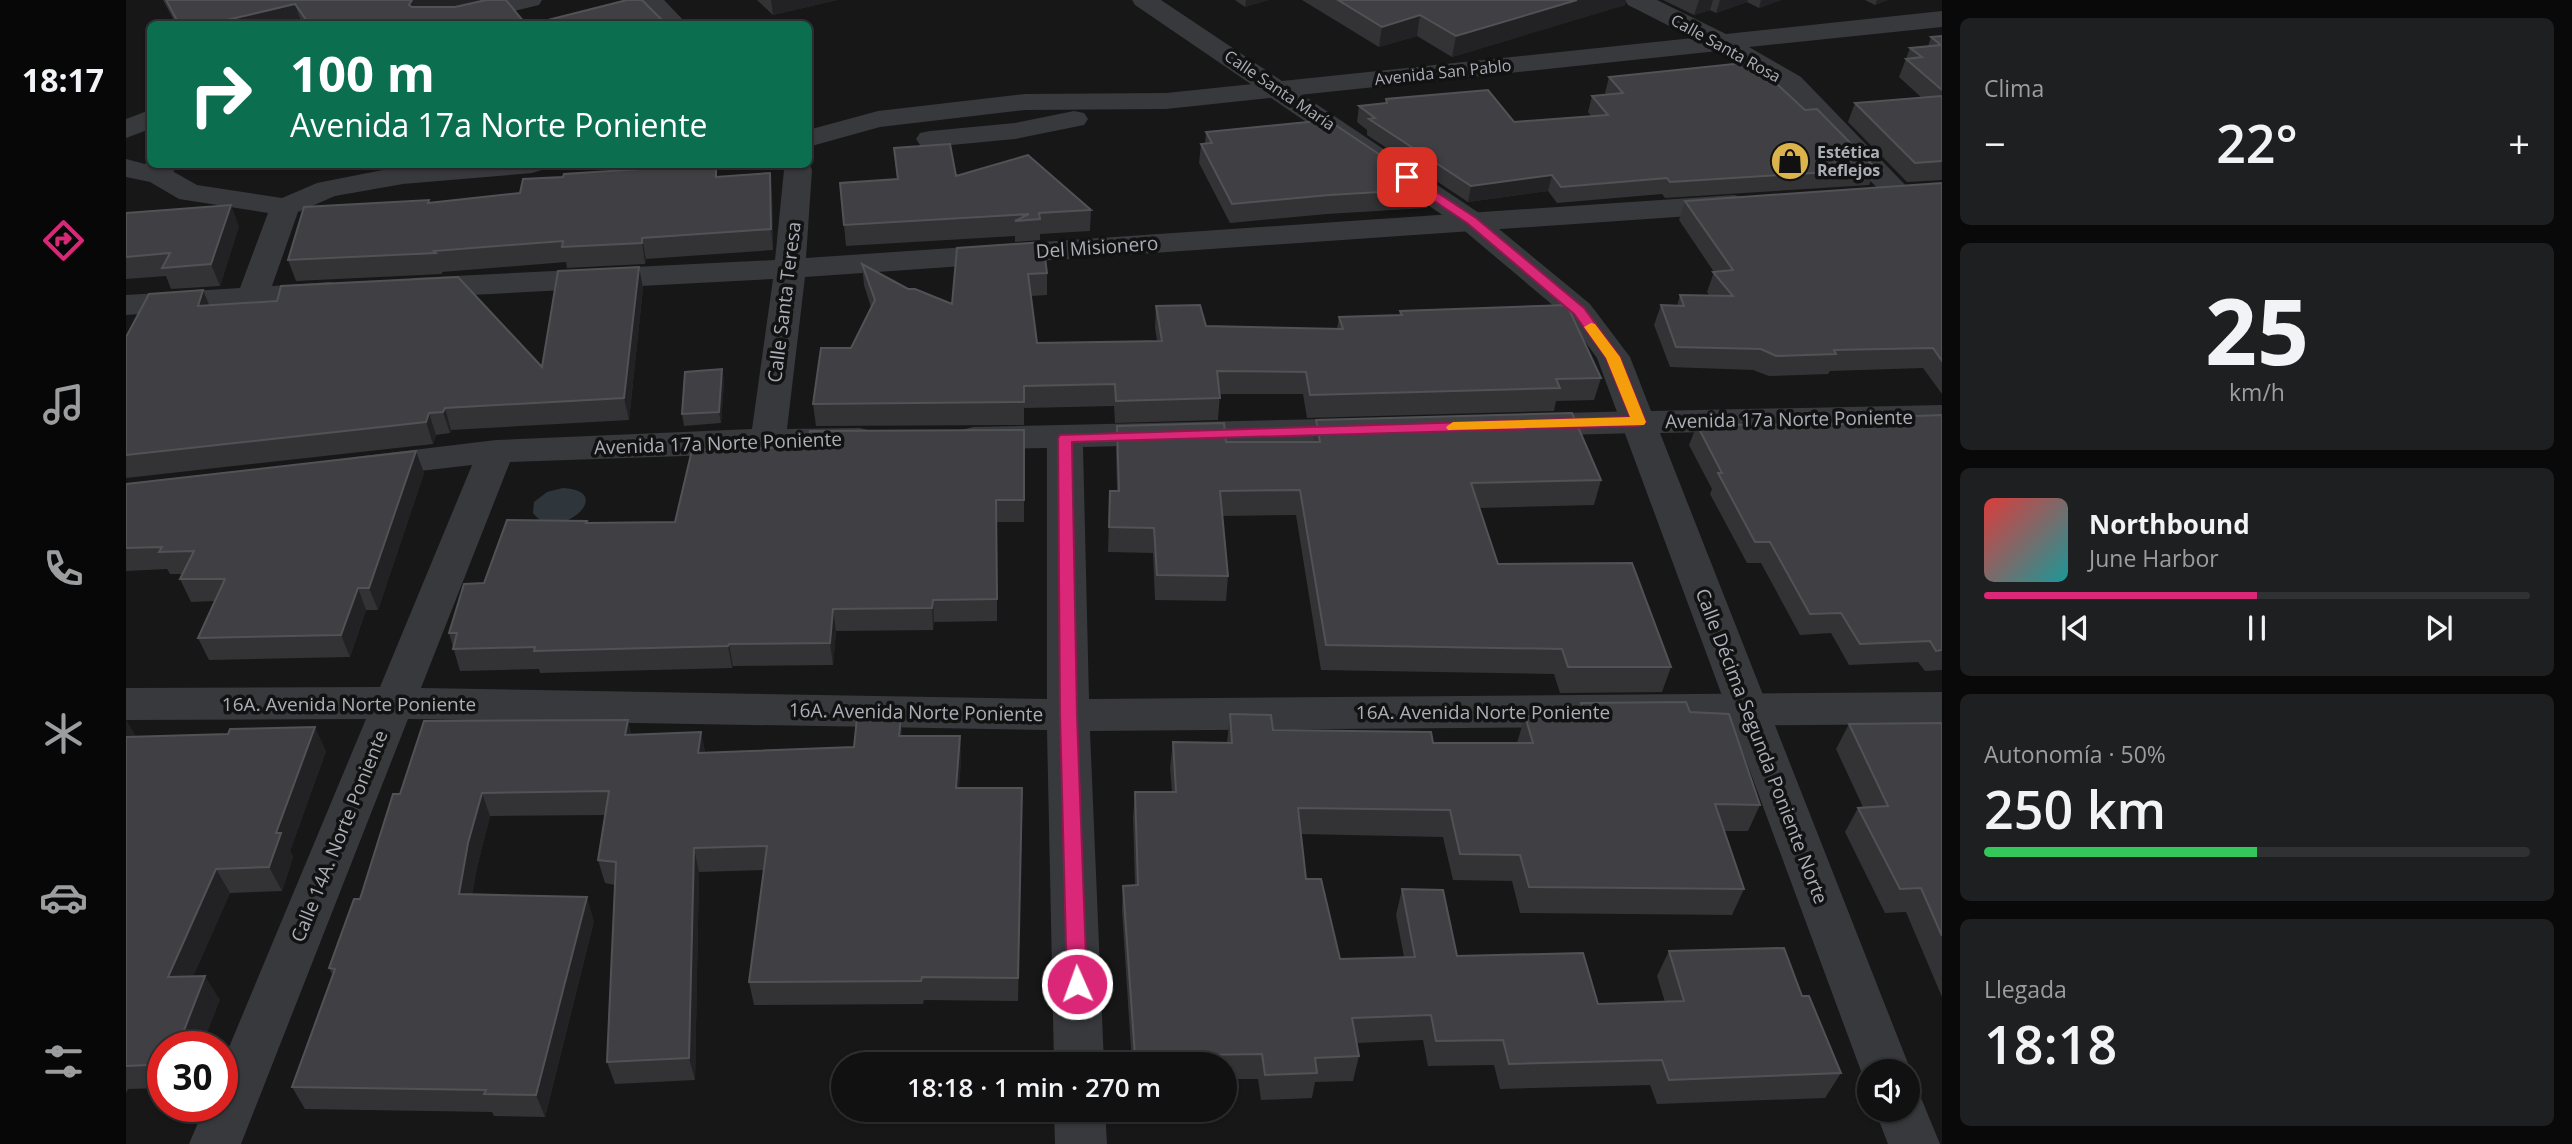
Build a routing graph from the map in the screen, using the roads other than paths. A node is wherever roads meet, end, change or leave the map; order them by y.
1 (530, 0) edge
2 (650, 0) edge
3 (1144, 0) edge
4 (1637, 0) edge
5 (1942, 5) edge
6 (1942, 19) edge
7 (442, 21) edge
8 (671, 21) edge
9 (1720, 41) junction
10 (1280, 90) junction
11 (147, 120) edge
12 (126, 130) edge
13 (812, 141) edge
14 (126, 168) edge
15 (485, 168) edge
16 (797, 168) edge
17 (160, 170) edge
18 (1931, 192) edge
19 (1898, 193) junction
20 (1857, 196) edge
21 (1760, 202) edge
22 (285, 207) junction
23 (1471, 221) junction
24 (790, 269) junction
25 (253, 296) junction
26 (126, 305) edge
27 (1942, 416) edge
28 (1639, 422) junction
29 (1488, 426) edge
30 (1393, 429) edge
31 (1065, 438) junction
32 (889, 439) edge
33 (943, 439) edge
34 (768, 440) junction
35 (496, 451) junction
36 (331, 469) edge
37 (393, 703) junction
38 (126, 704) edge
39 (1942, 708) edge
40 (1748, 709) junction
41 (1069, 715) junction
42 (1079, 1052) edge
43 (1881, 1059) edge
44 (1081, 1122) edge
45 (1906, 1122) edge
46 (215, 1144) edge
47 (1082, 1144) edge
48 (1914, 1144) edge

1 - 7 street
2 - 8 street
3 - 10 street, Calle Santa María
4 - 9 street, Calle Santa Rosa
5 - 9 street, Avenida San Pablo
6 - 9 street, Avenida San Pablo
9 - 10 street, Avenida San Pablo
9 - 19 street, Calle Santa Rosa
10 - 13 street, Avenida San Pablo
10 - 23 street, Calle Santa María
11 - 12 street
14 - 17 street
15 - 22 street
16 - 24 street, Calle Santa Teresa
17 - 22 street
18 - 19 street
19 - 20 street
21 - 23 street, Del Misionero
22 - 25 street
23 - 24 street, Del Misionero
23 - 28 street, Calle Santa María
24 - 25 street, Del Misionero
24 - 34 street, Calle Santa Teresa
25 - 26 street, Del Misionero
27 - 28 street, Avenida 17a Norte Poniente
28 - 29 street, Avenida 17a Norte Poniente
28 - 40 street, Calle Décima Segunda Poniente Norte
30 - 31 street
31 - 33 street
31 - 41 street
32 - 34 street, Avenida 17a Norte Poniente
34 - 35 street, Avenida 17a Norte Poniente
35 - 36 street, Avenida 17a Norte Poniente
35 - 37 street, Calle 14A. Norte Poniente
37 - 38 street, 16A. Avenida Norte Poniente
37 - 41 street, 16A. Avenida Norte Poniente
37 - 46 street, Calle 14A. Norte Poniente
39 - 40 street, 16A. Avenida Norte Poniente
40 - 41 street, 16A. Avenida Norte Poniente
40 - 43 street, Calle Décima Segunda Poniente Norte
41 - 42 street
44 - 47 street
45 - 48 street

